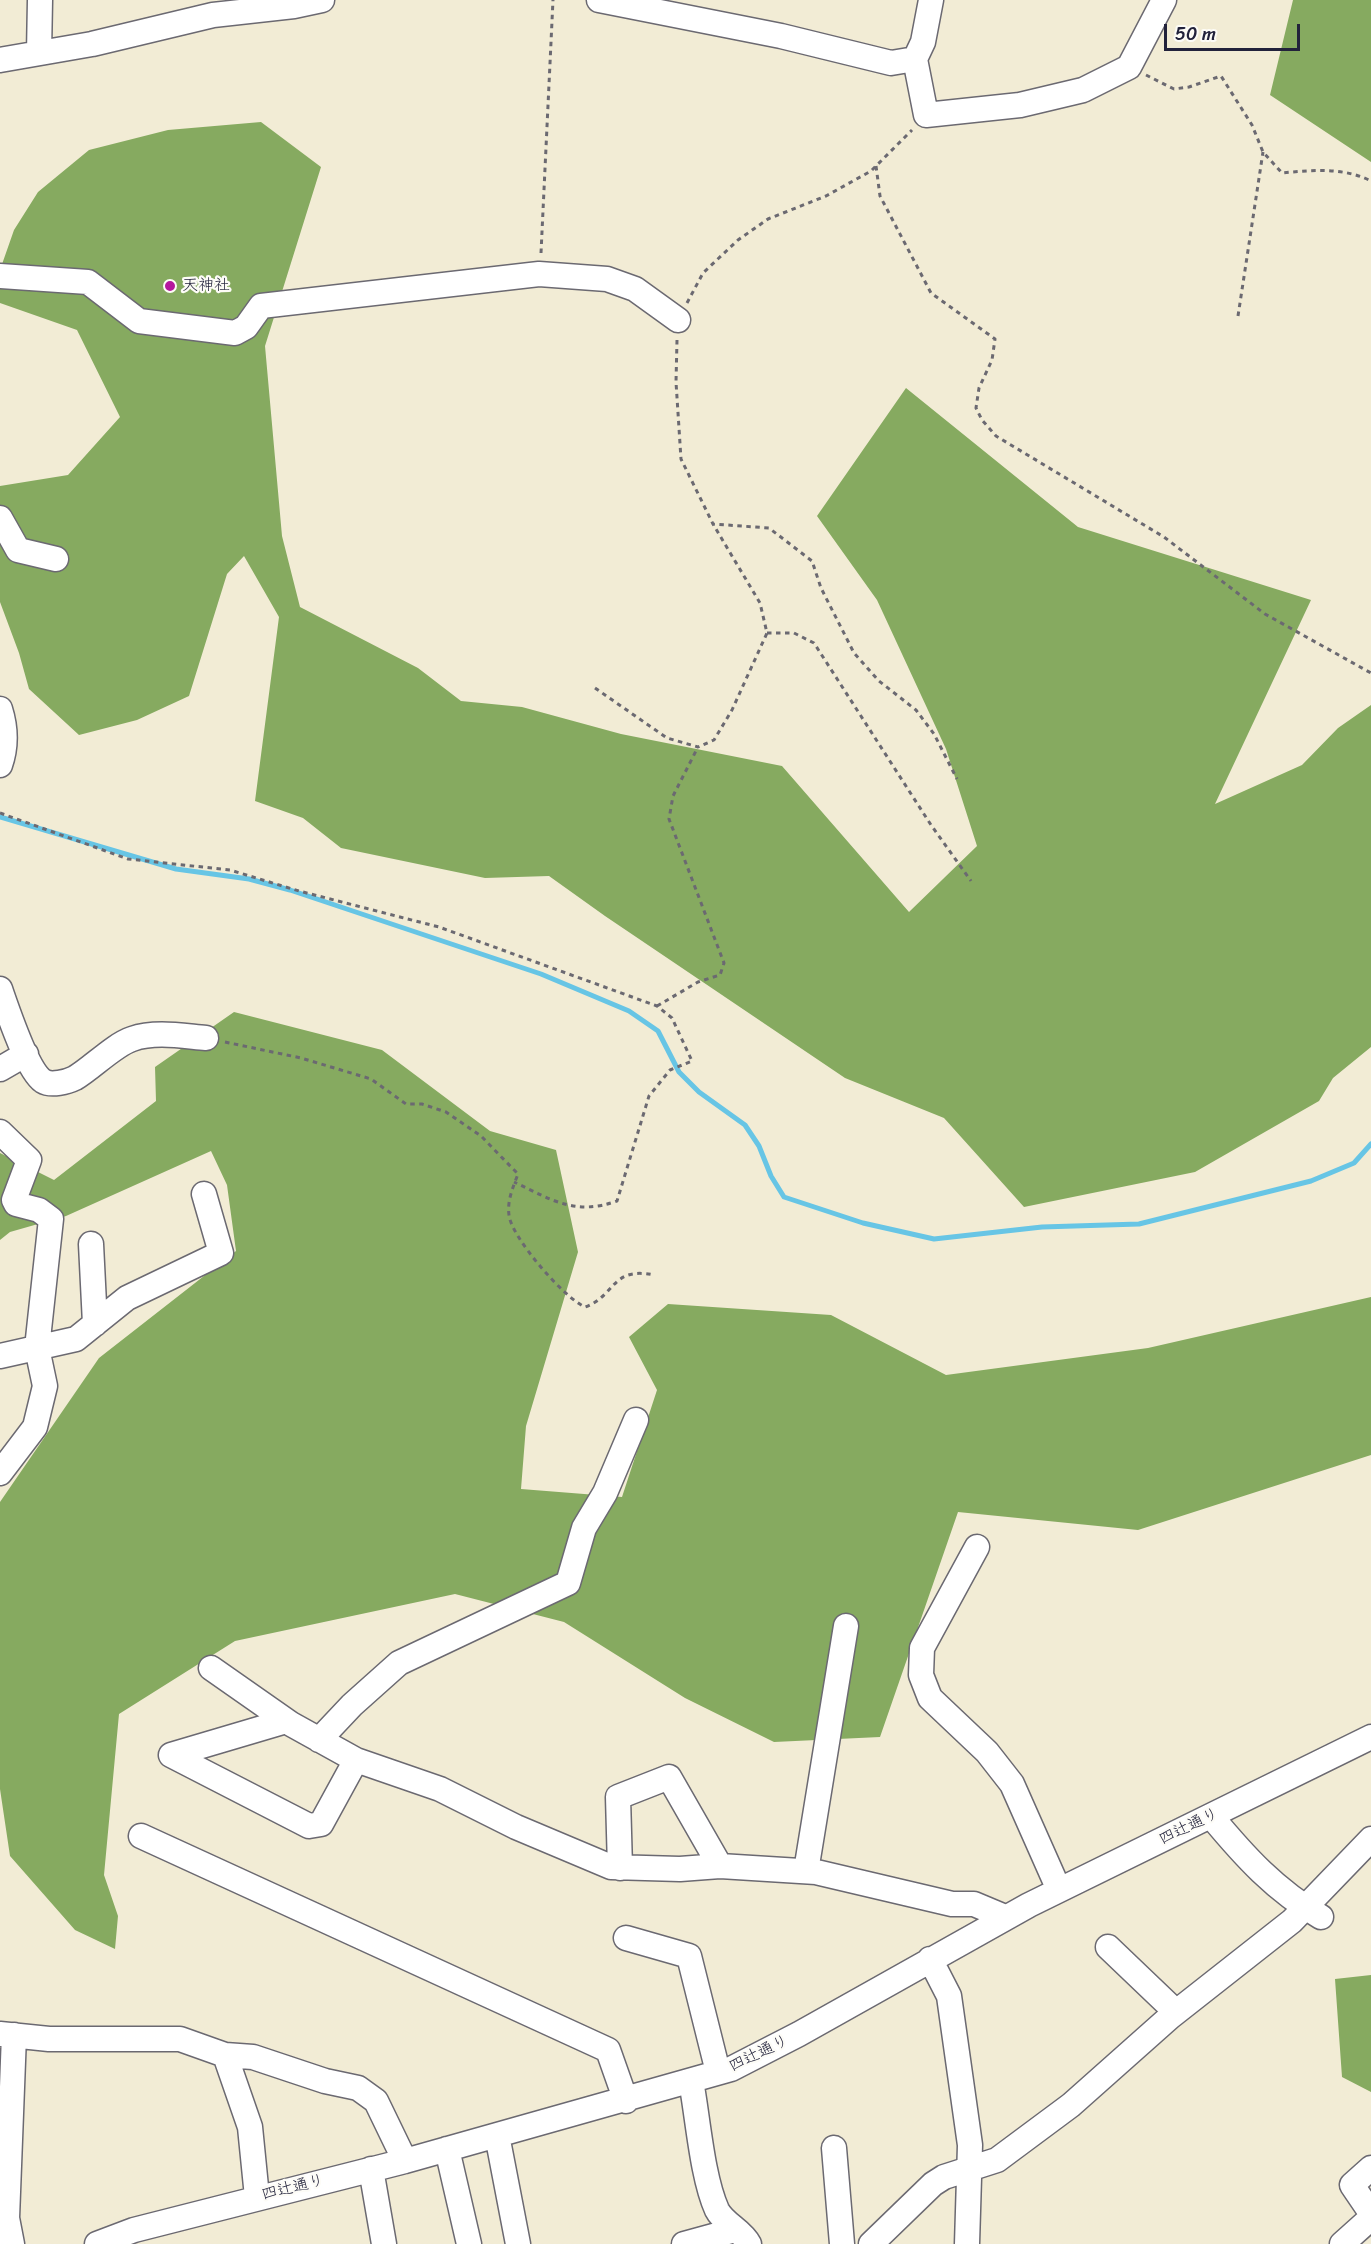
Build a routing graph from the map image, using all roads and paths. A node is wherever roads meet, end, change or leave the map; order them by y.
1 (40, 0) edge
2 (322, 0) edge
3 (553, 0) edge
4 (599, 0) edge
5 (931, 0) edge
6 (1164, 0) edge
7 (39, 53) junction
8 (915, 59) junction
9 (0, 60) edge
10 (1129, 67) junction
11 (926, 115) junction
12 (1263, 152) junction
13 (876, 166) junction
14 (1371, 181) edge
15 (539, 274) junction
16 (0, 276) edge
17 (1238, 316) dead end
18 (678, 320) junction
19 (0, 518) edge
20 (713, 524) junction
21 (56, 559) dead end
22 (767, 633) junction
23 (1371, 673) edge
24 (595, 688) dead end
25 (0, 709) edge
26 (698, 747) junction
27 (0, 765) edge
28 (957, 779) dead end
29 (0, 813) edge
30 (970, 881) dead end
31 (0, 989) edge
32 (657, 1006) junction
33 (206, 1038) joint
34 (26, 1054) junction
35 (0, 1069) edge
36 (0, 1132) edge
37 (514, 1182) junction
38 (204, 1194) dead end
39 (91, 1244) dead end
40 (654, 1275) dead end
41 (95, 1324) junction
42 (37, 1348) junction
43 (0, 1356) edge
44 (636, 1420) dead end
45 (0, 1473) edge
46 (977, 1547) dead end
47 (846, 1626) dead end
48 (211, 1668) dead end
49 (286, 1721) junction
50 (1371, 1737) edge
51 (319, 1740) junction
52 (356, 1760) junction
53 (1212, 1816) junction
54 (141, 1836) dead end
55 (1371, 1839) edge
56 (720, 1866) junction
57 (620, 1868) junction
58 (806, 1872) junction
59 (1059, 1890) junction
60 (1313, 1912) junction
61 (1005, 1917) junction
62 (626, 1938) dead end
63 (1108, 1947) dead end
64 (930, 1959) junction
65 (1176, 2012) junction
66 (7, 2035) edge
67 (225, 2055) junction
68 (718, 2072) junction
69 (691, 2081) junction
70 (626, 2101) junction
71 (497, 2135) junction
72 (834, 2148) dead end
73 (447, 2149) junction
74 (405, 2161) junction
75 (1371, 2168) edge
76 (371, 2169) junction
77 (971, 2170) junction
78 (257, 2197) junction
79 (1371, 2213) edge
80 (1371, 2218) edge
81 (742, 2237) edge
82 (12, 2244) edge
83 (97, 2244) edge
84 (384, 2244) edge
85 (469, 2244) edge
86 (518, 2244) edge
87 (684, 2244) edge
88 (842, 2244) edge
89 (871, 2244) edge
90 (967, 2244) edge
91 (1342, 2244) edge

1 - 7 street
2 - 7 street
3 - 15 path
4 - 8 street
5 - 8 street
6 - 10 street
7 - 9 street
8 - 11 street
10 - 11 street
10 - 12 path
11 - 13 path
12 - 14 path
12 - 17 path
13 - 18 path
13 - 23 path
15 - 16 street
15 - 18 street
18 - 20 path
19 - 21 street
20 - 22 path
20 - 28 path
22 - 26 path
22 - 30 path
24 - 26 path
25 - 27 street
26 - 32 path
29 - 32 path
31 - 34 street
32 - 37 path
33 - 34 street
33 - 37 path
34 - 35 street
36 - 42 street
37 - 40 path
38 - 41 street
39 - 41 street
41 - 42 street
42 - 43 street
42 - 45 street
44 - 51 street
46 - 59 street
47 - 58 street
48 - 49 street
49 - 51 street
49 - 52 street
50 - 53 street, 四辻通り
51 - 52 street
52 - 57 street
53 - 59 street, 四辻通り
53 - 60 street
54 - 70 street
55 - 60 street
56 - 57 street
56 - 57 street
56 - 58 street
58 - 61 street
59 - 61 street, 四辻通り
60 - 65 street
61 - 64 street, 四辻通り
62 - 68 street
63 - 65 street
64 - 68 street, 四辻通り
64 - 77 street
65 - 77 street
66 - 67 street
66 - 82 street
67 - 74 street
67 - 78 street
68 - 69 street, 四辻通り
69 - 70 street, 四辻通り
69 - 81 street
70 - 71 street, 四辻通り
71 - 73 street, 四辻通り
71 - 86 street
72 - 88 street
73 - 74 street, 四辻通り
73 - 85 street
74 - 76 street, 四辻通り
75 - 79 street
76 - 78 street, 四辻通り
76 - 84 street
77 - 89 street
77 - 90 street
78 - 83 street, 四辻通り
80 - 91 street
81 - 87 street

